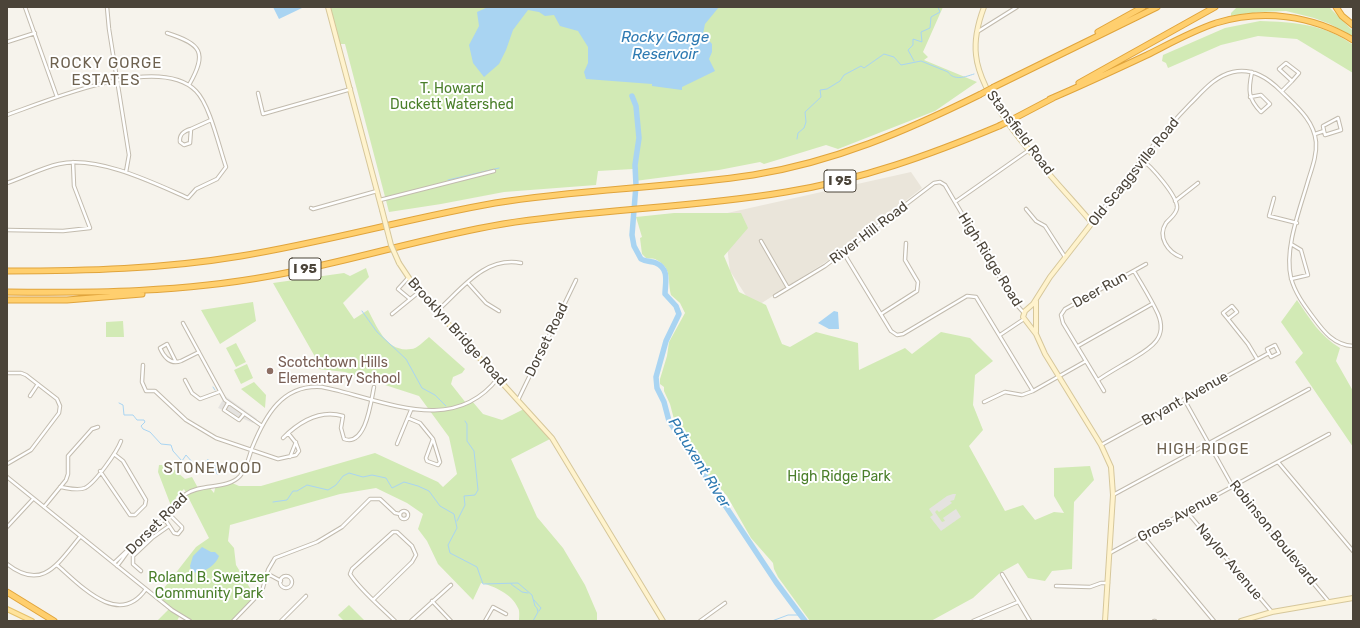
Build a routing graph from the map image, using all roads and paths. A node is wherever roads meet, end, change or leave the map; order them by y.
1 (25, 7) edge
2 (107, 7) edge
3 (328, 7) edge
4 (984, 7) edge
5 (1017, 7) edge
6 (1143, 7) edge
7 (1157, 7) edge
8 (1215, 7) edge
9 (1336, 7) edge
10 (1353, 25) edge
11 (976, 32) junction
12 (34, 33) junction
13 (167, 33) dead end
14 (1353, 40) edge
15 (7, 42) edge
16 (1051, 59) junction
17 (1252, 72) junction
18 (118, 80) junction
19 (1292, 81) junction
20 (189, 85) junction
21 (351, 89) junction
22 (1282, 91) junction
23 (258, 93) dead end
24 (57, 97) junction
25 (1250, 97) junction
26 (1050, 99) junction
27 (7, 115) edge
28 (211, 120) junction
29 (191, 128) junction
30 (1324, 131) junction
31 (1314, 134) junction
32 (1029, 149) junction
33 (1141, 159) junction
34 (73, 162) junction
35 (494, 171) dead end
36 (126, 172) junction
37 (7, 183) edge
38 (1198, 183) dead end
39 (378, 191) junction
40 (1274, 198) dead end
41 (380, 200) junction
42 (1175, 201) junction
43 (955, 202) junction
44 (311, 208) dead end
45 (1026, 209) dead end
46 (1092, 223) junction
47 (1296, 223) junction
48 (7, 230) edge
49 (761, 242) dead end
50 (906, 243) dead end
51 (1291, 244) junction
52 (843, 252) junction
53 (1181, 257) dead end
54 (1065, 258) junction
55 (521, 263) dead end
56 (1146, 264) dead end
57 (7, 271) edge
58 (1134, 271) junction
59 (408, 278) junction
60 (1291, 279) junction
61 (576, 280) dead end
62 (468, 282) junction
63 (788, 288) junction
64 (177, 289) junction
65 (7, 292) edge
66 (419, 292) junction
67 (775, 296) dead end
68 (410, 299) junction
69 (1036, 299) junction
70 (7, 300) edge
71 (1152, 304) junction
72 (499, 311) dead end
73 (1025, 311) junction
74 (437, 312) junction
75 (392, 314) dead end
76 (881, 314) junction
77 (1036, 315) junction
78 (1228, 319) junction
79 (1035, 320) junction
80 (1025, 321) junction
81 (183, 323) dead end
82 (1036, 334) junction
83 (1000, 335) junction
84 (1078, 346) junction
85 (1353, 346) edge
86 (199, 352) junction
87 (1269, 352) junction
88 (1257, 359) junction
89 (1086, 361) junction
90 (176, 362) junction
91 (143, 365) dead end
92 (7, 372) edge
93 (1060, 377) junction
94 (498, 378) junction
95 (185, 380) dead end
96 (1098, 380) junction
97 (38, 384) junction
98 (374, 387) dead end
99 (1309, 389) dead end
100 (1033, 391) junction
101 (1104, 391) dead end
102 (219, 392) junction
103 (30, 396) dead end
104 (1184, 399) junction
105 (371, 400) junction
106 (518, 400) junction
107 (984, 402) dead end
108 (228, 403) junction
109 (411, 410) junction
110 (244, 414) junction
111 (408, 418) junction
112 (262, 426) junction
113 (98, 427) dead end
114 (288, 433) junction
115 (1329, 434) dead end
116 (283, 438) dead end
117 (433, 440) junction
118 (121, 441) dead end
119 (296, 442) junction
120 (1208, 443) junction
121 (397, 444) dead end
122 (1101, 445) junction
123 (252, 448) junction
124 (114, 454) junction
125 (290, 457) junction
126 (1278, 462) junction
127 (7, 464) edge
128 (100, 471) junction
129 (7, 477) edge
130 (60, 487) junction
131 (1233, 487) junction
132 (1113, 495) junction
133 (33, 499) junction
134 (44, 507) junction
135 (1187, 512) junction
136 (169, 514) junction
137 (400, 514) dead end
138 (164, 518) junction
139 (169, 526) junction
140 (7, 527) edge
141 (1143, 536) junction
142 (80, 537) junction
143 (132, 546) junction
144 (138, 551) junction
145 (1353, 552) edge
146 (1110, 553) junction
147 (114, 563) junction
148 (7, 564) edge
149 (57, 565) junction
150 (117, 566) junction
151 (141, 571) dead end
152 (268, 574) junction
153 (1002, 574) dead end
154 (281, 581) junction
155 (1109, 583) junction
156 (451, 585) dead end
157 (1056, 586) dead end
158 (146, 589) junction
159 (7, 592) edge
160 (306, 596) dead end
161 (1353, 598) edge
162 (374, 600) junction
163 (432, 601) junction
164 (725, 602) dead end
165 (1018, 602) junction
166 (1329, 602) junction
167 (7, 609) edge
168 (1272, 612) junction
169 (506, 614) dead end
170 (32, 621) edge
171 (54, 621) edge
172 (190, 621) edge
173 (233, 621) edge
174 (281, 621) edge
175 (395, 621) edge
176 (411, 621) edge
177 (451, 621) edge
178 (485, 621) edge
179 (663, 621) edge
180 (700, 621) edge
181 (973, 621) edge
182 (1030, 621) edge
183 (1105, 621) edge
184 (1214, 621) edge
185 (1242, 621) edge

1 - 12 street
2 - 18 street
3 - 21 street, Brooklyn Bridge Road
4 - 11 street, Stansfield Road
5 - 11 street
6 - 16 highway
7 - 16 highway, I 95
8 - 26 highway, I 95
9 - 10 highway
11 - 32 street, Stansfield Road
12 - 15 street
12 - 24 street
13 - 20 street
14 - 26 highway
16 - 57 highway, I 95, bridge
17 - 22 street, Old Scaggsville Road
17 - 25 street
17 - 33 street, Old Scaggsville Road
18 - 20 street
18 - 24 street
18 - 36 street
19 - 19 street
19 - 22 street
20 - 28 street
21 - 23 street
21 - 39 street, Brooklyn Bridge Road
22 - 31 street, Old Scaggsville Road
24 - 27 street
25 - 25 street
26 - 64 highway, I 95, bridge
28 - 29 street
28 - 36 street
29 - 29 street
30 - 30 street
30 - 31 street
31 - 47 street, Old Scaggsville Road
32 - 43 street, High Ridge Road
32 - 46 street, Stansfield Road
33 - 42 street
33 - 46 street, Old Scaggsville Road
34 - 36 street
34 - 37 street
34 - 48 street
35 - 41 street
38 - 42 street
39 - 41 street, Brooklyn Bridge Road
39 - 44 street
40 - 47 street
41 - 59 street, Brooklyn Bridge Road, bridge
42 - 53 street
43 - 52 street, River Hill Road
43 - 73 street, High Ridge Road
45 - 54 street
46 - 54 street, Old Scaggsville Road
47 - 51 street, Old Scaggsville Road
49 - 63 street
50 - 76 street
51 - 60 street, Old Scaggsville Road
51 - 60 street
52 - 63 street, River Hill Road
52 - 76 street
54 - 69 street, Old Scaggsville Road
55 - 62 street
56 - 58 street, Deer Run
58 - 71 street
58 - 84 street, Deer Run
59 - 66 street, Brooklyn Bridge Road
59 - 68 street
60 - 85 street, Old Scaggsville Road
61 - 106 street, Dorset Road
62 - 72 street
62 - 74 street
63 - 67 street, River Hill Road
64 - 65 highway, I 95
64 - 70 highway
66 - 68 street
66 - 74 street, Brooklyn Bridge Road
68 - 75 street
69 - 73 street, Old Scaggsville Road
69 - 77 street
71 - 84 street
71 - 96 street
73 - 77 street
73 - 80 street
74 - 94 street, Brooklyn Bridge Road
76 - 83 street
77 - 79 street
78 - 78 street
78 - 88 street
79 - 80 street
79 - 82 street
80 - 82 street
80 - 83 street
81 - 86 street
82 - 93 street
83 - 100 street
84 - 89 street, Deer Run
86 - 90 street
86 - 102 street
87 - 87 street, Bryant Avenue
87 - 88 street, Bryant Avenue
88 - 104 street, Bryant Avenue
89 - 93 street
89 - 96 street, Deer Run
90 - 90 street
91 - 123 street
92 - 97 street
93 - 100 street
93 - 122 street
94 - 106 street, Brooklyn Bridge Road
94 - 109 street, Dorset Road
95 - 102 street
96 - 101 street, Deer Run
97 - 103 street
97 - 127 street
98 - 105 street
99 - 120 street
100 - 107 street
102 - 108 street
104 - 120 street, Robinson Boulevard
104 - 122 street, Bryant Avenue
105 - 109 street, Dorset Road
105 - 112 street, Dorset Road
105 - 114 street
106 - 179 street, Brooklyn Bridge Road
108 - 110 street
108 - 110 street
109 - 111 street
110 - 112 street
111 - 117 street
111 - 121 street
112 - 123 street, Dorset Road
113 - 130 street
114 - 116 street
114 - 119 street
115 - 126 street, Gross Avenue
117 - 117 street
118 - 124 street
119 - 125 street
119 - 125 street
120 - 131 street, Robinson Boulevard
120 - 132 street
122 - 132 street
123 - 125 street
123 - 136 street, Dorset Road
124 - 128 street
124 - 128 street
126 - 131 street, Gross Avenue
126 - 145 street
128 - 130 street
129 - 133 street
130 - 134 street
131 - 135 street, Gross Avenue
131 - 166 street, Robinson Boulevard
132 - 146 street
133 - 134 street
133 - 140 street
134 - 142 street
135 - 141 street, Gross Avenue
135 - 168 street, Naylor Avenue
136 - 138 street, Dorset Road
136 - 139 street
137 - 152 street
138 - 139 street
138 - 143 street, Dorset Road
139 - 144 street
141 - 146 street, Gross Avenue
141 - 184 street
142 - 147 street
142 - 149 street
143 - 144 street
143 - 147 street
143 - 150 street, Dorset Road
144 - 151 street
146 - 155 street
147 - 150 street
148 - 149 street
149 - 158 street
150 - 158 street
152 - 154 street
152 - 173 street
153 - 165 street
154 - 154 street
155 - 157 street
155 - 183 street
156 - 163 street
158 - 172 street
159 - 171 highway
160 - 174 street
161 - 166 street
162 - 162 street
162 - 175 street
163 - 176 street
163 - 177 street
164 - 180 street
165 - 181 street
165 - 182 street
166 - 168 street
167 - 170 main road
168 - 185 street
169 - 178 street

